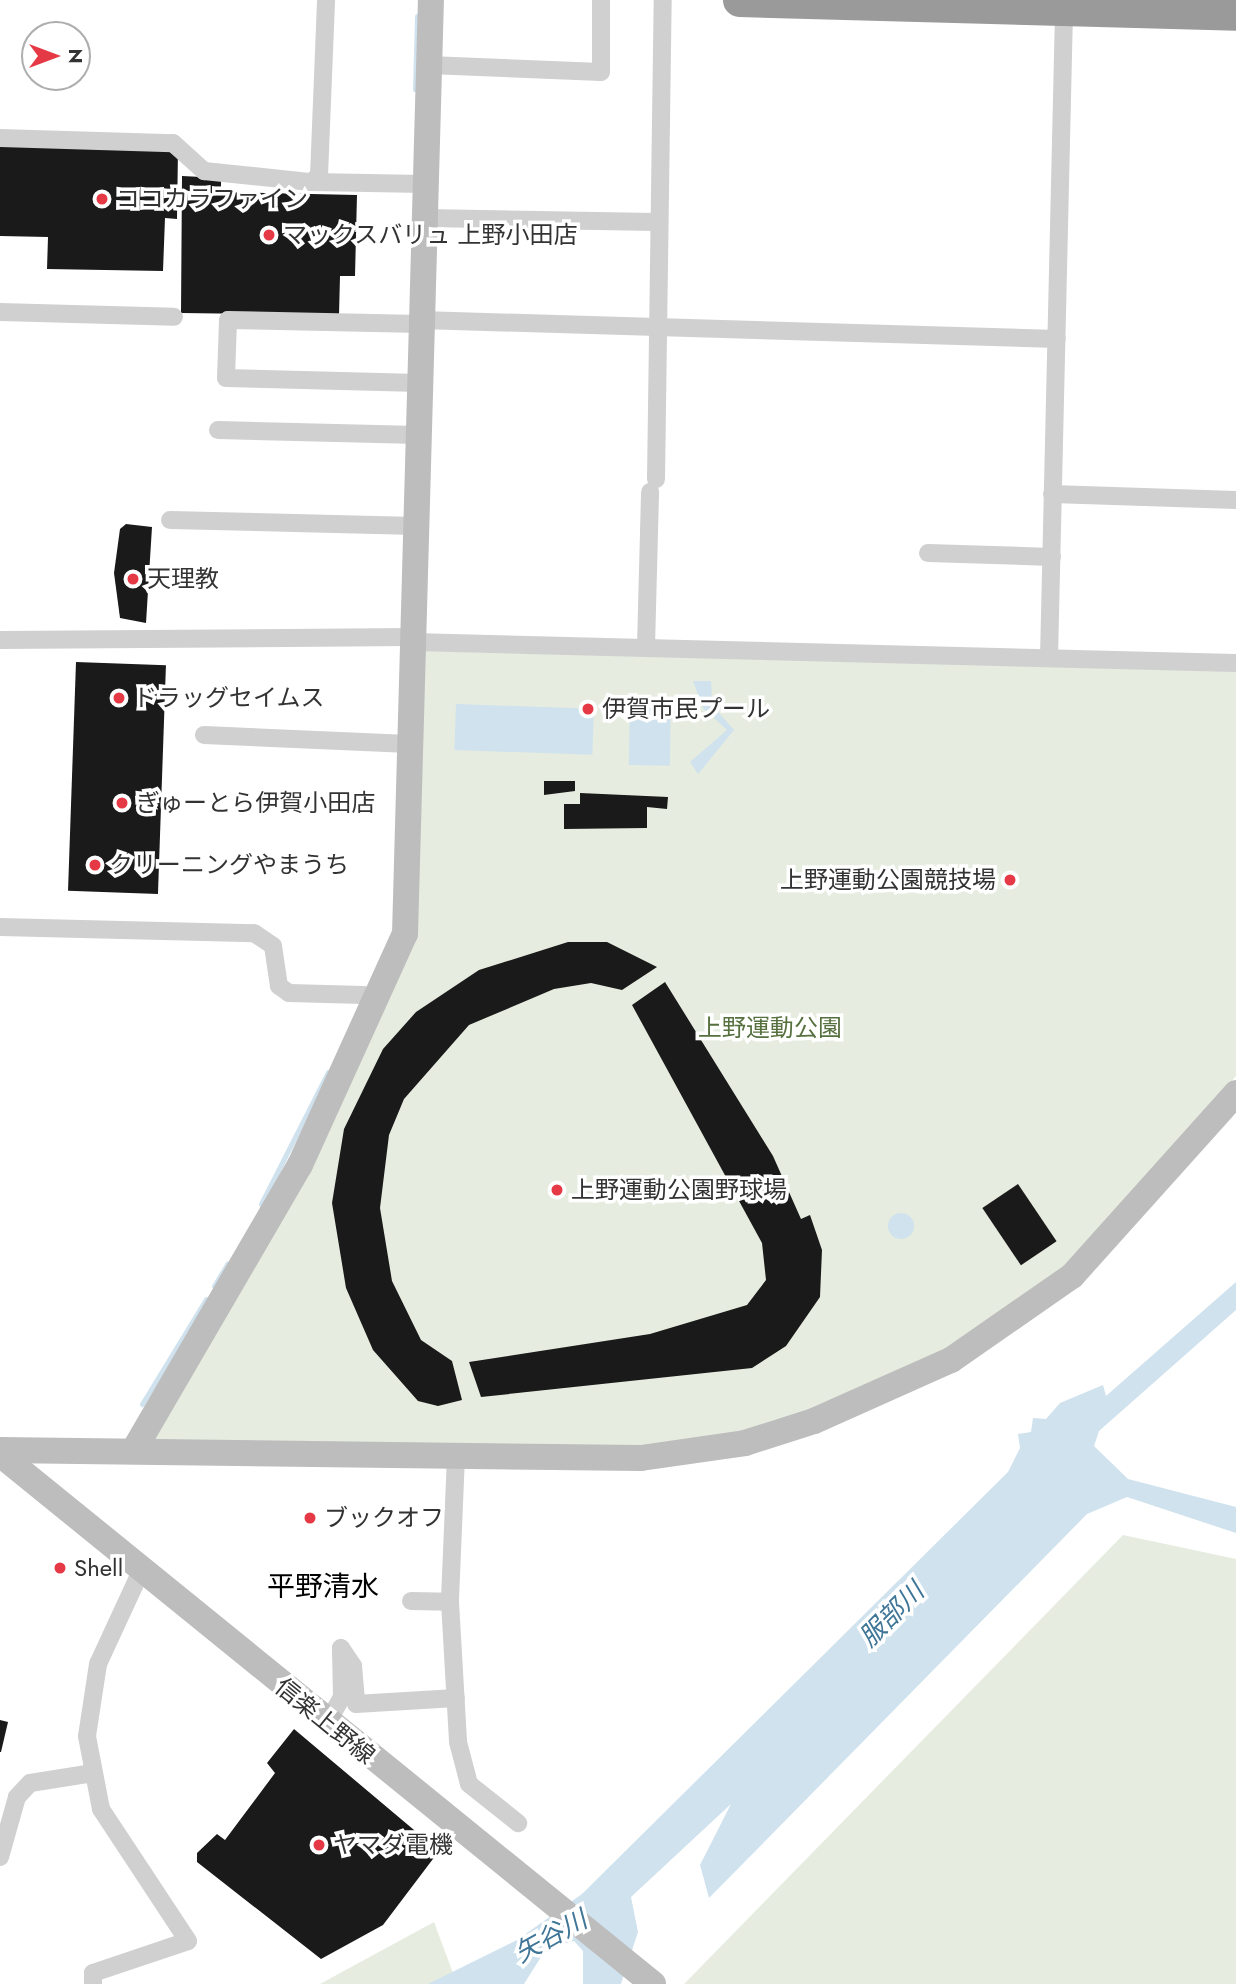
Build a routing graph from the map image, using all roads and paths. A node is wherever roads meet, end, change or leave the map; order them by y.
1 (326, 0) edge
2 (431, 0) edge
3 (601, 0) edge
4 (663, 0) edge
5 (739, 0) edge
6 (893, 3) edge
7 (1064, 10) junction
8 (1236, 14) edge
9 (429, 65) junction
10 (0, 138) edge
11 (311, 182) junction
12 (425, 184) junction
13 (425, 218) junction
14 (656, 222) junction
15 (0, 312) edge
16 (174, 317) dead end
17 (421, 322) junction
18 (658, 326) junction
19 (1057, 339) junction
20 (419, 383) junction
21 (218, 430) dead end
22 (418, 435) junction
23 (1052, 494) junction
24 (1236, 500) edge
25 (170, 520) dead end
26 (416, 526) junction
27 (928, 553) dead end
28 (1052, 557) junction
29 (0, 640) edge
30 (412, 640) junction
31 (646, 647) junction
32 (1049, 658) junction
33 (1236, 663) edge
34 (204, 735) dead end
35 (409, 744) junction
36 (0, 927) edge
37 (376, 1002) junction
38 (1236, 1093) edge
39 (134, 1450) junction
40 (0, 1452) edge
41 (456, 1456) junction
42 (140, 1573) junction
43 (411, 1601) dead end
44 (450, 1602) junction
45 (456, 1698) junction
46 (327, 1723) junction
47 (93, 1773) junction
48 (518, 1823) dead end
49 (0, 1857) edge
50 (93, 1984) edge
51 (653, 1984) edge

1 - 11 street
2 - 9 street
3 - 9 street
4 - 14 street
5 - 6 highway
6 - 7 highway
7 - 8 highway
7 - 19 street
9 - 12 street
10 - 11 street
11 - 12 street
12 - 13 street
13 - 14 street
13 - 17 street
14 - 18 street
15 - 16 street
17 - 18 street
17 - 20 street
17 - 20 street
18 - 19 street
18 - 31 street
19 - 23 street
20 - 22 street
21 - 22 street
22 - 26 street
23 - 24 street
23 - 28 street
25 - 26 street
26 - 30 street
27 - 28 street
28 - 32 street
29 - 30 street
30 - 31 street
30 - 35 street
31 - 32 street
32 - 33 street
34 - 35 street
35 - 37 street
36 - 37 street
37 - 39 street
38 - 41 street
39 - 40 street
39 - 41 street
40 - 42 street, 信楽上野線
41 - 44 street
42 - 46 street, 信楽上野線
42 - 47 street
43 - 44 street
44 - 45 street
45 - 46 street
45 - 48 street
46 - 51 street, 信楽上野線
47 - 49 street
47 - 50 street

